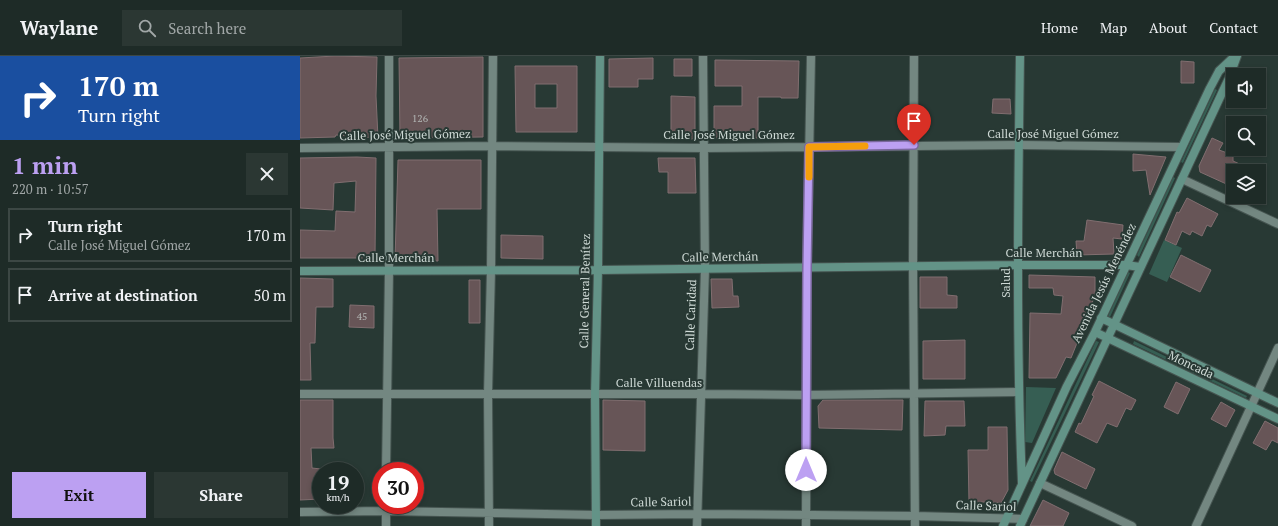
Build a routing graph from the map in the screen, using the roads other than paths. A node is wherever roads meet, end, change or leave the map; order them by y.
1 (389, 56) edge
2 (493, 56) edge
3 (600, 56) edge
4 (703, 56) edge
5 (811, 56) edge
6 (914, 56) edge
7 (1020, 56) edge
8 (1236, 56) edge
9 (914, 145) junction
10 (1019, 145) junction
11 (388, 146) junction
12 (493, 146) junction
13 (599, 147) junction
14 (809, 147) junction
15 (1181, 147) junction
16 (300, 148) edge
17 (704, 148) junction
18 (1182, 179) junction
19 (1278, 224) edge
20 (1018, 265) junction
21 (1126, 265) junction
22 (913, 266) junction
23 (1140, 267) junction
24 (807, 268) junction
25 (705, 269) junction
26 (491, 270) junction
27 (598, 270) junction
28 (300, 271) edge
29 (389, 271) junction
30 (1101, 318) junction
31 (1114, 324) junction
32 (1095, 332) junction
33 (1108, 339) junction
34 (1278, 348) edge
35 (1018, 392) junction
36 (1257, 393) junction
37 (300, 394) edge
38 (386, 394) junction
39 (488, 394) junction
40 (700, 394) junction
41 (913, 394) junction
42 (595, 395) junction
43 (806, 395) junction
44 (1278, 403) edge
45 (1251, 406) junction
46 (1278, 419) edge
47 (386, 462) edge
48 (1040, 483) junction
49 (1022, 485) junction
50 (372, 509) edge
51 (424, 510) edge
52 (300, 512) edge
53 (490, 513) junction
54 (386, 514) edge
55 (697, 514) junction
56 (596, 515) junction
57 (806, 515) junction
58 (915, 516) junction
59 (1007, 518) junction
60 (1021, 523) edge
61 (386, 526) edge
62 (490, 526) edge
63 (596, 526) edge
64 (697, 526) edge
65 (806, 526) edge
66 (915, 526) edge
67 (1003, 526) edge
68 (1132, 526) edge
69 (1196, 526) edge

1 - 11 street
2 - 12 street
3 - 13 street, Calle General Benítez
4 - 17 street, Calle Caridad
5 - 14 street
6 - 9 street
7 - 10 street, Salud
8 - 15 street, Avenida Jesús Menéndez
8 - 18 street, Avenida Jesús Menéndez
9 - 10 street, Calle José Miguel Gómez
9 - 14 street, Calle José Miguel Gómez
9 - 22 street
10 - 15 street, Calle José Miguel Gómez
10 - 20 street, Salud
11 - 12 street, Calle José Miguel Gómez
11 - 16 street, Calle José Miguel Gómez
11 - 29 street
12 - 13 street, Calle José Miguel Gómez
12 - 26 street
13 - 17 street, Calle José Miguel Gómez
13 - 27 street, Calle General Benítez
14 - 17 street, Calle José Miguel Gómez
14 - 24 street
15 - 21 street, Avenida Jesús Menéndez
17 - 25 street, Calle Caridad
18 - 19 street
18 - 23 street, Avenida Jesús Menéndez
20 - 21 street, Calle Merchán
20 - 22 street, Calle Merchán
20 - 35 street, Salud
21 - 23 street, Calle Merchán
21 - 30 street, Avenida Jesús Menéndez
22 - 24 street, Calle Merchán
22 - 41 street
23 - 31 street, Avenida Jesús Menéndez
24 - 25 street, Calle Merchán
24 - 43 street
25 - 27 street, Calle Merchán
25 - 40 street, Calle Caridad
26 - 27 street, Calle Merchán
26 - 29 street, Calle Merchán
26 - 39 street
27 - 42 street, Calle General Benítez
28 - 29 street, Calle Merchán
29 - 38 street
30 - 31 street, Moncada
30 - 32 street, Avenida Jesús Menéndez
31 - 33 street, Avenida Jesús Menéndez
31 - 36 street, Moncada
32 - 33 street, Moncada
32 - 49 street, Avenida Jesús Menéndez
33 - 45 street, Moncada
33 - 48 street, Avenida Jesús Menéndez
34 - 36 street
35 - 41 street, Calle Villuendas
35 - 49 street, Salud
36 - 44 street, Moncada
36 - 45 street
37 - 38 street, Calle Villuendas
38 - 39 street, Calle Villuendas
38 - 47 street
39 - 42 street, Calle Villuendas
39 - 53 street
40 - 42 street, Calle Villuendas
40 - 43 street, Calle Villuendas
40 - 55 street, Calle Caridad
41 - 43 street, Calle Villuendas
41 - 58 street
42 - 56 street, Calle General Benítez
43 - 57 street
45 - 46 street, Moncada
45 - 69 street
48 - 60 street, Avenida Jesús Menéndez
48 - 68 street
49 - 59 street, Avenida Jesús Menéndez
50 - 52 street, Calle Sariol
51 - 53 street, Calle Sariol
53 - 56 street, Calle Sariol
53 - 62 street
54 - 61 street
55 - 56 street, Calle Sariol
55 - 57 street, Calle Sariol
55 - 64 street, Calle Caridad
56 - 63 street, Calle General Benítez
57 - 58 street, Calle Sariol
57 - 65 street
58 - 59 street, Calle Sariol
58 - 66 street
59 - 60 street, Calle Sariol
59 - 67 street, Avenida Jesús Menéndez

